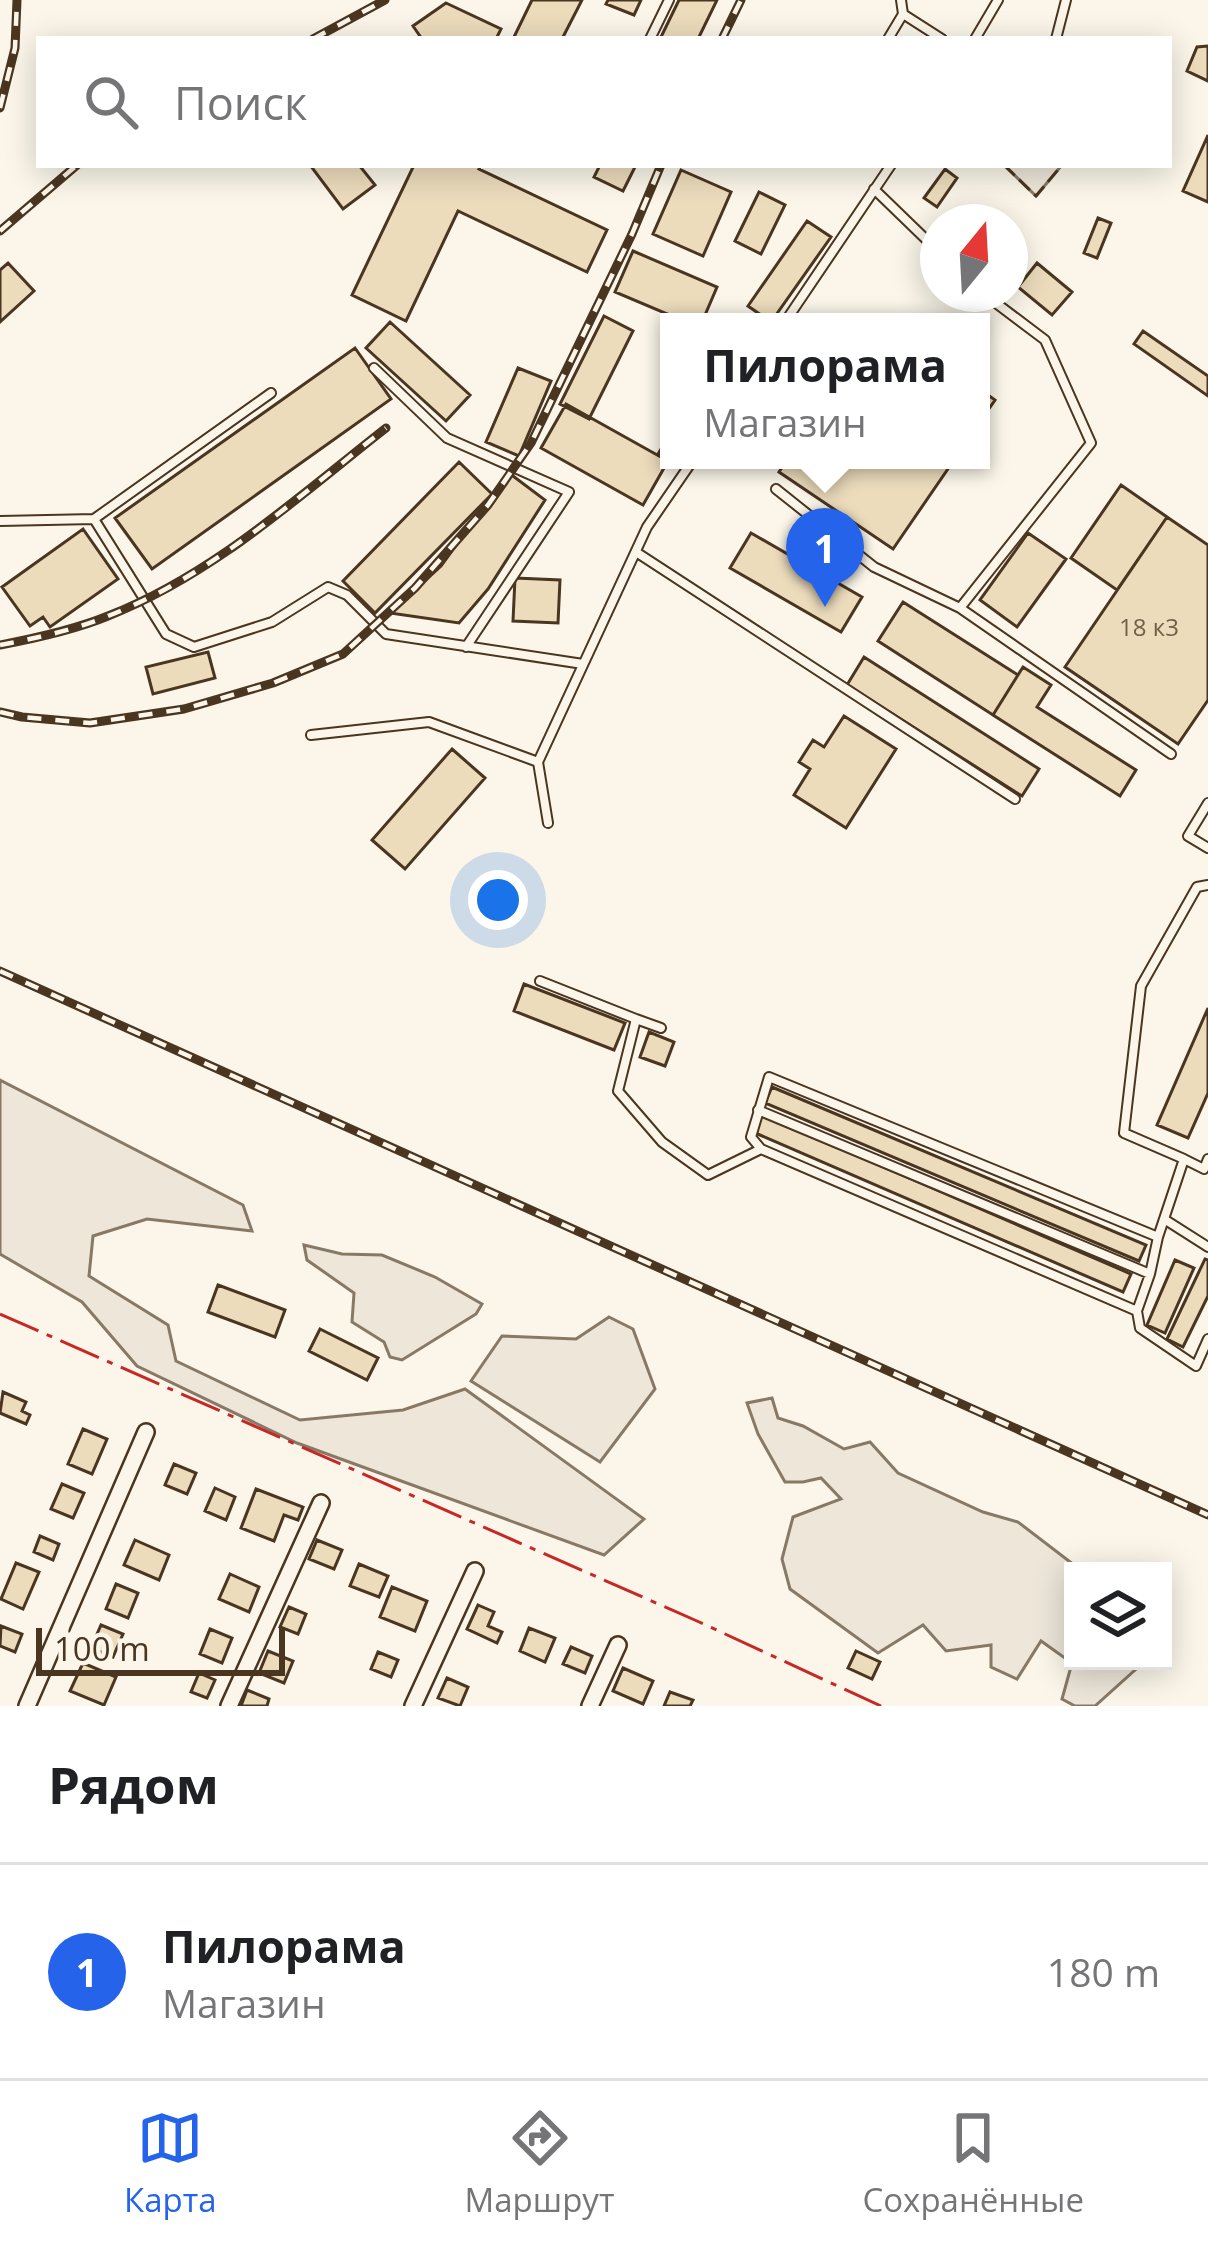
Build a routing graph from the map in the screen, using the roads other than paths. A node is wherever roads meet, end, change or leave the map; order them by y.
1 (669, 0) edge
2 (901, 0) edge
3 (998, 0) edge
4 (1066, 0) edge
5 (903, 14) junction
6 (651, 36) edge
7 (890, 36) edge
8 (936, 36) edge
9 (977, 36) edge
10 (1057, 36) edge
11 (888, 168) edge
12 (874, 189) junction
13 (920, 234) edge
14 (1008, 312) edge
15 (791, 313) edge
16 (374, 368) dead end
17 (271, 393) dead end
18 (687, 469) edge
19 (776, 489) dead end
20 (94, 520) junction
21 (0, 521) edge
22 (636, 552) junction
23 (960, 608) junction
24 (466, 646) junction
25 (583, 664) junction
26 (311, 735) dead end
27 (1171, 754) dead end
28 (538, 762) junction
29 (1015, 799) dead end
30 (1208, 803) edge
31 (548, 823) dead end
32 (1208, 848) edge
33 (1208, 885) edge
34 (540, 981) dead end
35 (636, 1019) junction
36 (661, 1028) dead end
37 (758, 1110) junction
38 (761, 1149) junction
39 (1184, 1159) junction
40 (1208, 1159) edge
41 (1164, 1219) junction
42 (1158, 1237) junction
43 (1208, 1247) edge
44 (1150, 1274) junction
45 (1137, 1311) junction
46 (1208, 1339) edge
47 (146, 1432) dead end
48 (321, 1503) dead end
49 (476, 1571) dead end
50 (618, 1646) dead end
51 (27, 1706) edge
52 (229, 1706) edge
53 (413, 1706) edge
54 (590, 1706) edge

1 - 6 lane
2 - 5 lane
3 - 9 lane
4 - 10 lane
5 - 7 lane
5 - 8 lane
11 - 12 lane
12 - 13 lane
12 - 15 lane
14 - 23 lane
16 - 24 lane
17 - 20 lane
18 - 22 lane
19 - 23 lane
20 - 21 lane
20 - 24 lane
22 - 25 lane
22 - 29 lane
23 - 27 lane
24 - 25 lane
25 - 28 lane
26 - 28 lane
28 - 31 lane
30 - 32 lane
33 - 39 lane
34 - 35 lane
35 - 36 lane
35 - 38 lane
37 - 38 lane
37 - 42 lane
37 - 44 lane
38 - 45 lane
39 - 40 lane
39 - 41 lane
41 - 42 lane
41 - 43 lane
42 - 44 lane
44 - 45 lane
45 - 46 lane
47 - 51 street
48 - 52 street
49 - 53 street
50 - 54 street

